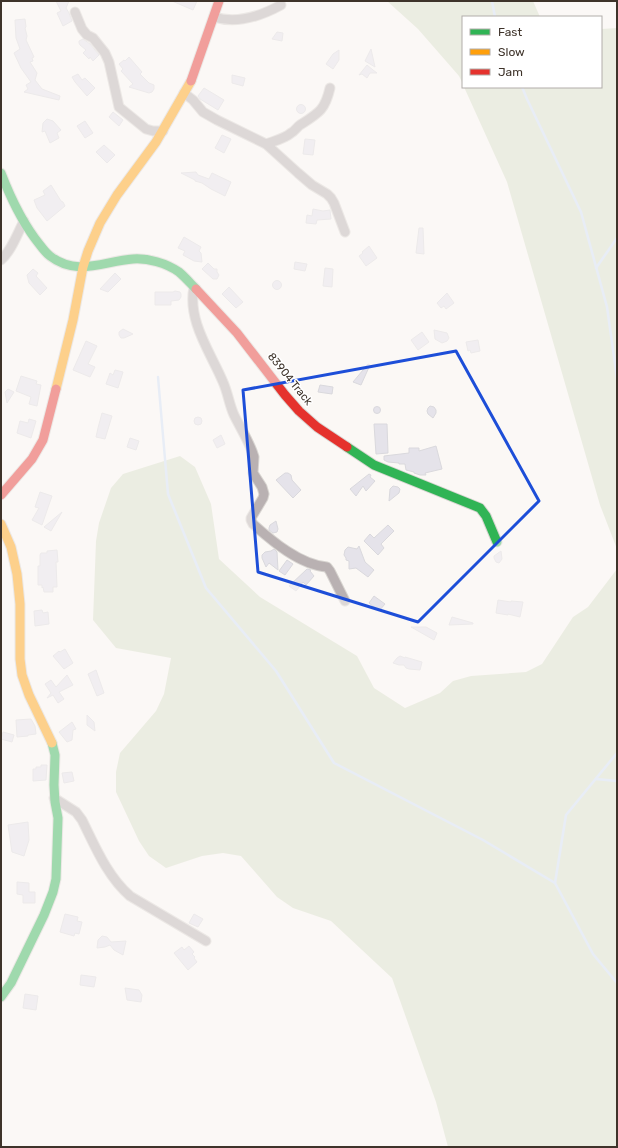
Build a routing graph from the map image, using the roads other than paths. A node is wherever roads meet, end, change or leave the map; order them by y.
1 (219, 1) edge
2 (281, 5) dead end
3 (75, 12) dead end
4 (214, 17) junction
5 (330, 88) dead end
6 (184, 93) junction
7 (163, 131) junction
8 (266, 144) junction
9 (1, 173) edge
10 (24, 221) junction
11 (345, 232) dead end
12 (1, 260) edge
13 (83, 266) junction
14 (194, 286) junction
15 (1, 494) edge
16 (1, 524) edge
17 (497, 542) dead end
18 (345, 601) dead end
19 (54, 798) junction
20 (206, 941) dead end
21 (1, 997) edge

1 - 4 street
2 - 4 street
3 - 7 street
4 - 6 street
5 - 8 street
6 - 7 street
6 - 8 street
7 - 13 street
8 - 11 street
9 - 10 street, 83904 Track
10 - 12 street
10 - 13 street, 83904 Track
13 - 14 street, 83904 Track
13 - 15 street
14 - 17 street, 83904 Track
14 - 18 street
16 - 19 street
19 - 20 street
19 - 21 street

